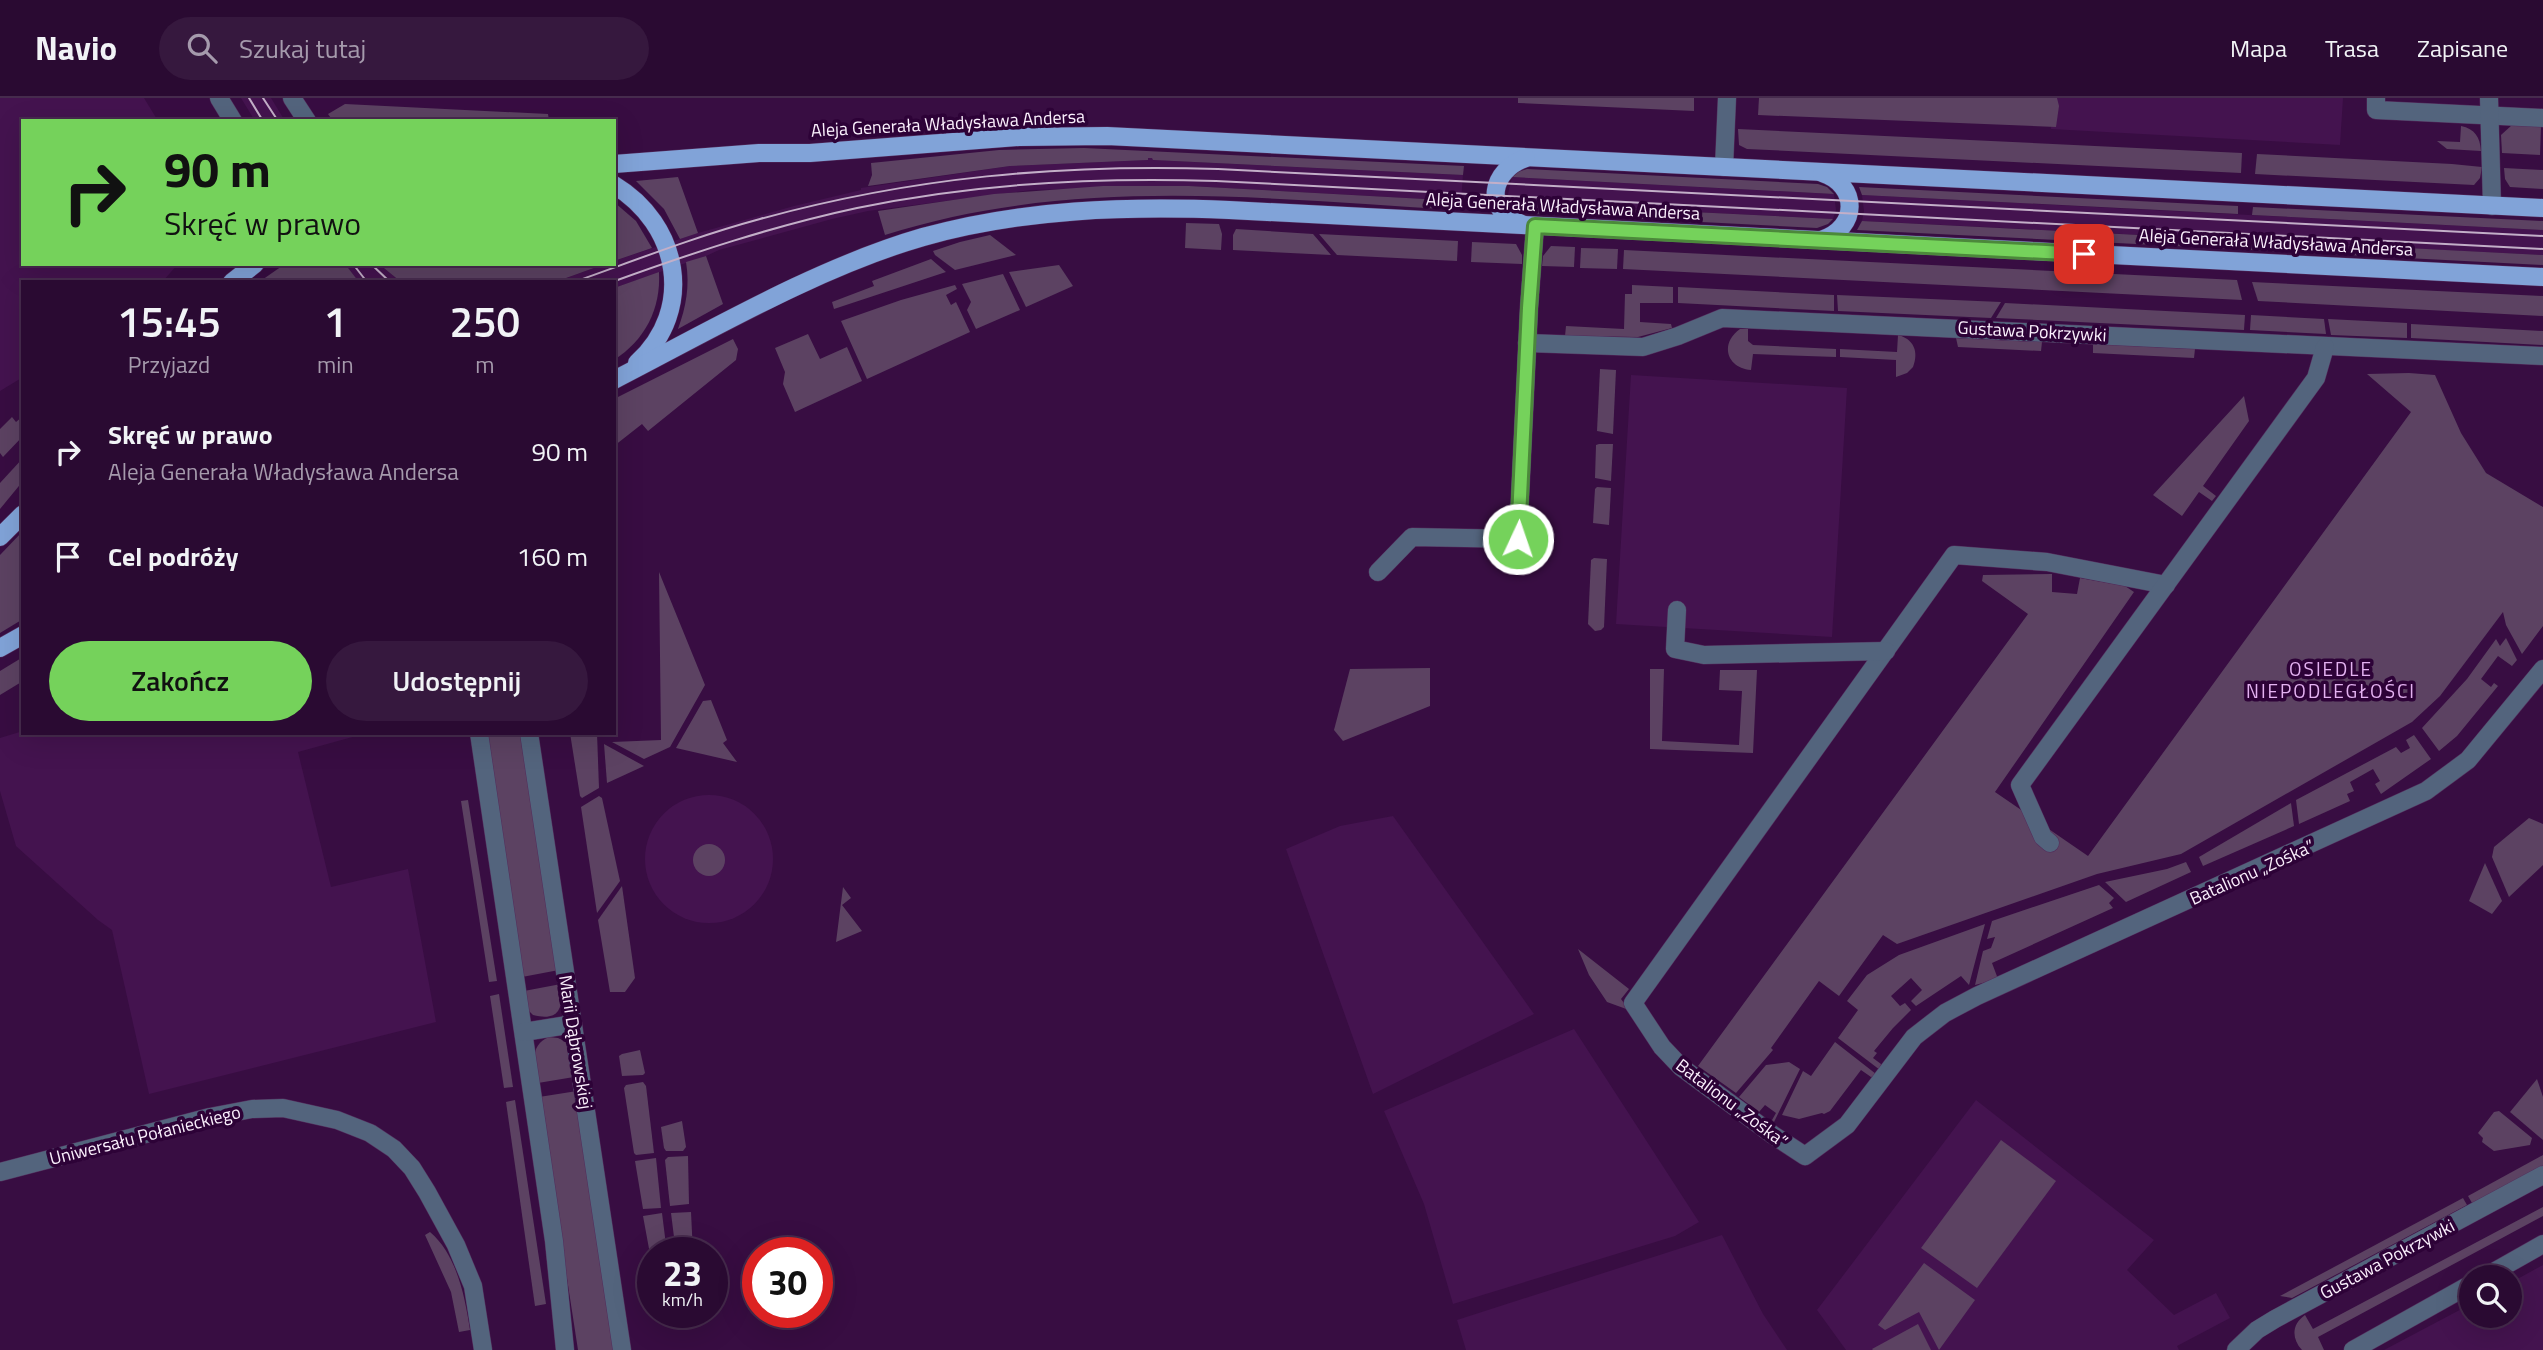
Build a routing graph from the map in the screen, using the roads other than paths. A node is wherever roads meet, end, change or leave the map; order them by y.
1 (219, 98) edge
2 (292, 98) edge
3 (1727, 98) edge
4 (2376, 98) edge
5 (2489, 107) edge
6 (2543, 118) edge
7 (232, 119) edge
8 (306, 119) edge
9 (1529, 157) junction
10 (616, 164) edge
11 (1724, 167) junction
12 (1818, 172) junction
13 (616, 186) edge
14 (2492, 206) junction
15 (2543, 208) edge
16 (1530, 225) junction
17 (1818, 240) junction
18 (246, 266) edge
19 (252, 266) edge
20 (2543, 277) edge
21 (234, 280) edge
22 (234, 280) edge
23 (1527, 343) junction
24 (2325, 346) junction
25 (2543, 356) edge
26 (616, 378) edge
27 (616, 379) edge
28 (21, 516) edge
29 (0, 537) edge
30 (1378, 572) dead end
31 (2166, 585) junction
32 (1677, 610) dead end
33 (21, 636) edge
34 (0, 648) edge
35 (1886, 651) junction
36 (2543, 669) edge
37 (479, 735) edge
38 (529, 735) edge
39 (2050, 843) dead end
40 (573, 1024) junction
41 (524, 1032) junction
42 (0, 1172) edge
43 (2543, 1175) edge
44 (2543, 1244) edge
45 (2506, 1265) edge
46 (2459, 1291) edge
47 (483, 1350) edge
48 (565, 1350) edge
49 (622, 1350) edge
50 (2236, 1350) edge
51 (2353, 1350) edge

1 - 7 street
2 - 8 street
3 - 11 street
4 - 5 street
5 - 6 street
5 - 14 street
9 - 10 main road, Aleja Generała Władysława Andersa
9 - 11 main road, Aleja Generała Władysława Andersa
9 - 16 main road
11 - 12 main road, Aleja Generała Władysława Andersa
12 - 14 main road, Aleja Generała Władysława Andersa
12 - 17 main road
13 - 26 main road
14 - 15 main road, Aleja Generała Władysława Andersa
16 - 17 main road, Aleja Generała Władysława Andersa
16 - 23 street
16 - 27 main road, Aleja Generała Władysława Andersa
17 - 20 main road, Aleja Generała Władysława Andersa
18 - 21 street
19 - 22 main road
23 - 24 street, Gustawa Pokrzywki
23 - 30 street
24 - 25 street, Gustawa Pokrzywki
24 - 31 street
28 - 29 main road
31 - 35 street, Batalionu „Zośka”
31 - 39 street
32 - 35 street
33 - 34 main road
35 - 36 street, Batalionu „Zośka”
37 - 41 street
38 - 40 street, Marii Dąbrowskiej
40 - 41 street
40 - 49 street, Marii Dąbrowskiej
41 - 48 street
42 - 47 street, Uniwersału Połanieckiego
43 - 50 street, Gustawa Pokrzywki
44 - 45 street
46 - 51 street

